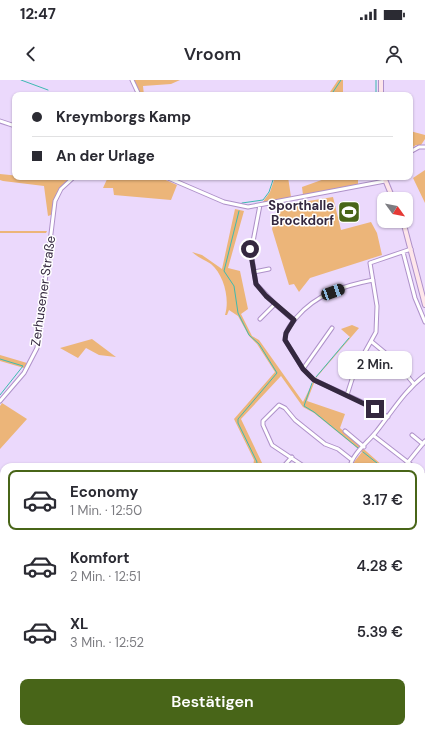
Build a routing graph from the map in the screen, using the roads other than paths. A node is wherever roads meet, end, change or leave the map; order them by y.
1 (132, 80) edge
2 (381, 80) edge
3 (138, 92) edge
4 (381, 92) edge
5 (0, 121) edge
6 (12, 125) edge
7 (425, 146) edge
8 (413, 150) edge
9 (71, 180) edge
10 (173, 180) edge
11 (380, 180) edge
12 (385, 180) edge
13 (390, 192) edge
14 (260, 205) junction
15 (405, 228) edge
16 (411, 249) junction
17 (403, 252) junction
18 (269, 269) dead end
19 (254, 272) junction
20 (373, 280) junction
21 (275, 304) junction
22 (425, 305) edge
23 (260, 319) dead end
24 (294, 320) junction
25 (425, 322) edge
26 (332, 328) dead end
27 (372, 342) junction
28 (303, 369) junction
29 (425, 375) edge
30 (414, 384) junction
31 (348, 395) junction
32 (0, 401) edge
33 (388, 417) junction
34 (345, 431) dead end
35 (412, 435) dead end
36 (374, 436) junction
37 (424, 443) edge
38 (364, 447) junction
39 (292, 457) junction
40 (352, 460) junction
41 (408, 462) joint
42 (287, 463) edge
43 (300, 463) edge
44 (351, 463) edge

1 - 3 street
2 - 4 street
5 - 6 street
7 - 8 street
9 - 32 street, Zerhusener Straße
10 - 14 street
11 - 14 street
12 - 13 street
14 - 19 street
15 - 16 street
16 - 17 street
16 - 22 street
17 - 20 street
17 - 25 street
18 - 19 street
19 - 21 street
20 - 24 street
20 - 27 street
21 - 23 street
21 - 24 street
24 - 28 street
26 - 28 street
27 - 30 street
27 - 31 street
28 - 31 street
29 - 30 street
30 - 33 street
31 - 33 street
33 - 36 street
34 - 38 street
35 - 37 street
36 - 38 street
36 - 41 street
37 - 41 street
38 - 40 street
39 - 40 street
39 - 42 street
39 - 43 street
40 - 44 street

